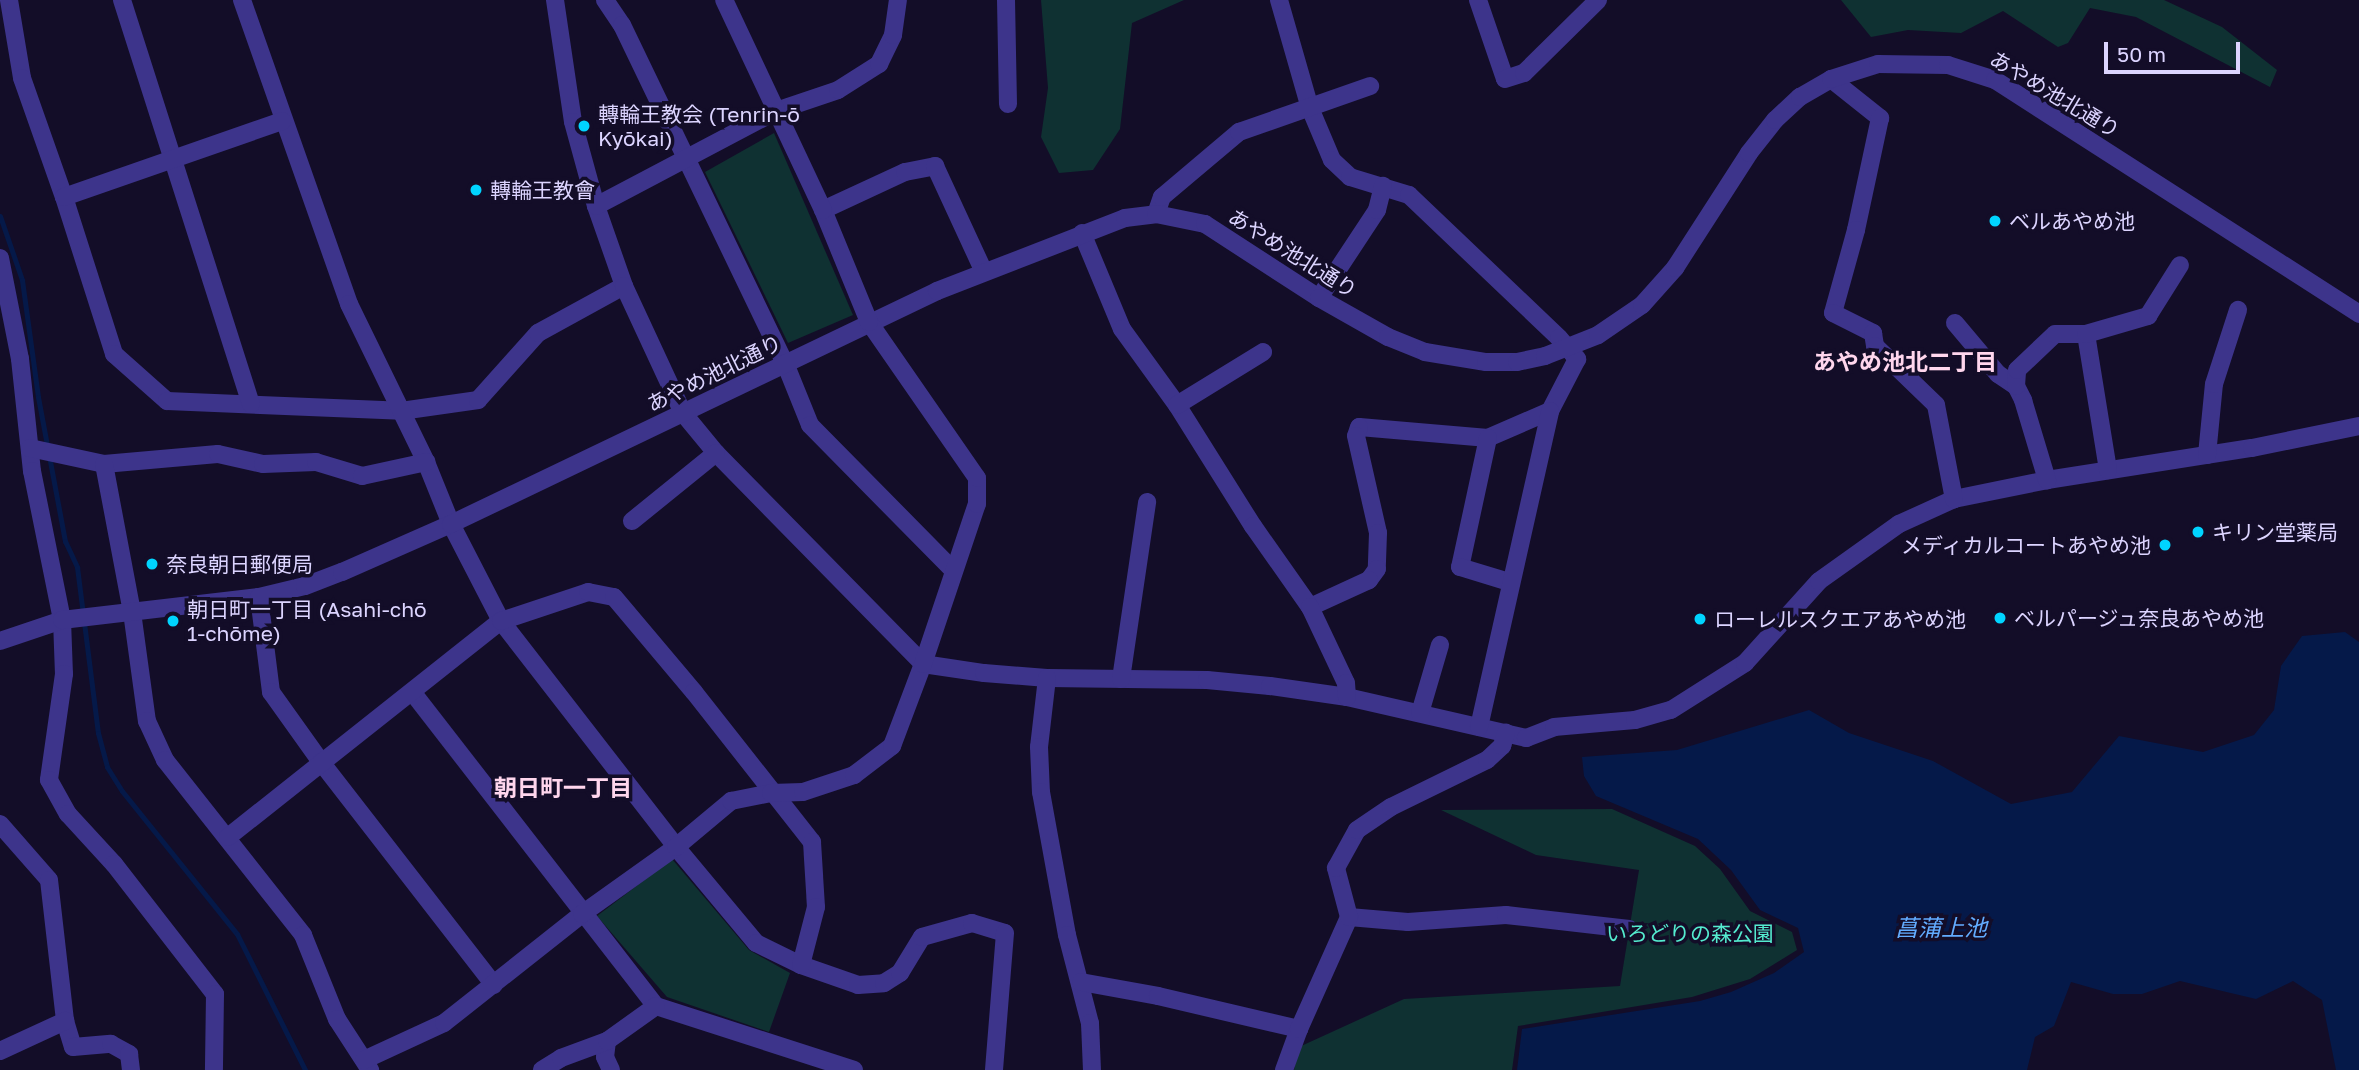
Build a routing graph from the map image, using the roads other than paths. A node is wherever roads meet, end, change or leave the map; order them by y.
1 (9, 0) edge
2 (122, 0) edge
3 (242, 0) edge
4 (555, 0) edge
5 (605, 0) edge
6 (724, 0) edge
7 (898, 0) edge
8 (1006, 0) edge
9 (1279, 0) edge
10 (1478, 0) edge
11 (1598, 0) edge
12 (1831, 79) junction
13 (1370, 86) dead end
14 (1008, 104) dead end
15 (1310, 108) junction
16 (776, 111) junction
17 (282, 121) junction
18 (172, 160) junction
19 (685, 160) junction
20 (1383, 186) junction
21 (64, 197) junction
22 (596, 206) junction
23 (823, 210) junction
24 (1156, 214) junction
25 (1082, 233) junction
26 (0, 258) edge
27 (2180, 265) dead end
28 (983, 271) junction
29 (624, 286) junction
30 (1319, 298) junction
31 (2238, 310) dead end
32 (2359, 314) edge
33 (869, 322) junction
34 (1955, 323) dead end
35 (2086, 334) junction
36 (1568, 349) junction
37 (1263, 352) dead end
38 (785, 363) junction
39 (2016, 386) junction
40 (251, 404) junction
41 (1177, 405) junction
42 (401, 411) junction
43 (1550, 411) junction
44 (683, 413) junction
45 (2359, 426) edge
46 (1488, 438) junction
47 (30, 448) junction
48 (716, 453) junction
49 (2207, 455) junction
50 (426, 462) junction
51 (104, 464) junction
52 (2108, 470) junction
53 (2047, 480) junction
54 (1954, 499) junction
55 (1147, 502) dead end
56 (632, 522) dead end
57 (452, 524) junction
58 (953, 570) junction
59 (1509, 583) junction
60 (259, 597) junction
61 (1310, 607) junction
62 (132, 612) junction
63 (62, 620) junction
64 (501, 621) junction
65 (0, 641) edge
66 (1440, 645) dead end
67 (923, 664) junction
68 (1047, 678) junction
69 (1121, 679) junction
70 (413, 693) junction
71 (1347, 697) junction
72 (1420, 713) junction
73 (1479, 727) junction
74 (1506, 733) junction
75 (321, 762) junction
76 (771, 793) junction
77 (0, 824) edge
78 (228, 837) junction
79 (676, 847) junction
80 (582, 914) junction
81 (1349, 917) junction
82 (1629, 929) dead end
83 (802, 965) junction
84 (1081, 982) junction
85 (494, 985) junction
86 (656, 1006) junction
87 (65, 1021) junction
88 (1298, 1029) junction
89 (607, 1041) junction
90 (0, 1051) edge
91 (367, 1065) edge
92 (131, 1070) edge
93 (214, 1070) edge
94 (542, 1070) edge
95 (611, 1070) edge
96 (854, 1070) edge
97 (994, 1070) edge
98 (1092, 1070) edge
99 (1284, 1070) edge

1 - 21 street
2 - 18 street
3 - 17 street
4 - 22 street
5 - 19 street
6 - 16 street
7 - 16 street
8 - 14 street
9 - 15 street
10 - 11 street
12 - 32 street, あやめ池北通り
12 - 36 street, あやめ池北通り
12 - 54 street
13 - 15 street
15 - 20 street
15 - 24 street
16 - 19 street
16 - 23 street
17 - 18 street
17 - 42 street
18 - 21 street
18 - 40 street
19 - 22 street
19 - 38 street
20 - 30 street
20 - 36 street
21 - 40 street
22 - 29 street
23 - 28 street
23 - 33 street
24 - 25 street, あやめ池北通り
24 - 30 street, あやめ池北通り
25 - 28 street, あやめ池北通り
25 - 41 street
26 - 47 street
27 - 35 street
28 - 33 street, あやめ池北通り
29 - 42 street
29 - 44 street
30 - 36 street, あやめ池北通り
31 - 49 street
33 - 38 street, あやめ池北通り
33 - 58 street
34 - 39 street
35 - 39 street
35 - 52 street
36 - 43 street
37 - 41 street
38 - 44 street, あやめ池北通り
38 - 58 street
39 - 53 street
40 - 42 street
41 - 61 street
42 - 50 street
43 - 46 street
43 - 59 street
44 - 48 street
44 - 57 street, あやめ池北通り
45 - 49 street
46 - 59 street
46 - 61 street
47 - 51 street
47 - 63 street
48 - 56 street
48 - 67 street
49 - 52 street
50 - 51 street
50 - 57 street
51 - 62 street
52 - 53 street
53 - 54 street
54 - 74 street
55 - 69 street
57 - 60 street, あやめ池北通り
57 - 64 street
58 - 67 street
59 - 73 street
60 - 62 street, あやめ池北通り
60 - 75 street
61 - 71 street
62 - 63 street, あやめ池北通り
62 - 78 street
63 - 65 street, あやめ池北通り
63 - 93 street
64 - 70 street
64 - 76 street
64 - 79 street
66 - 72 street
67 - 68 street
67 - 76 street
68 - 69 street
68 - 84 street
69 - 71 street
70 - 75 street
70 - 80 street
71 - 72 street
72 - 73 street
73 - 74 street
74 - 81 street
75 - 78 street
75 - 85 street
76 - 79 street
76 - 83 street
77 - 87 street
78 - 91 street
79 - 80 street
79 - 83 street
80 - 85 street
80 - 86 street
81 - 82 street
81 - 88 street
83 - 97 street
84 - 88 street
84 - 98 street
85 - 91 street
86 - 89 street
86 - 96 street
87 - 90 street
87 - 92 street
88 - 99 street
89 - 94 street
89 - 95 street

